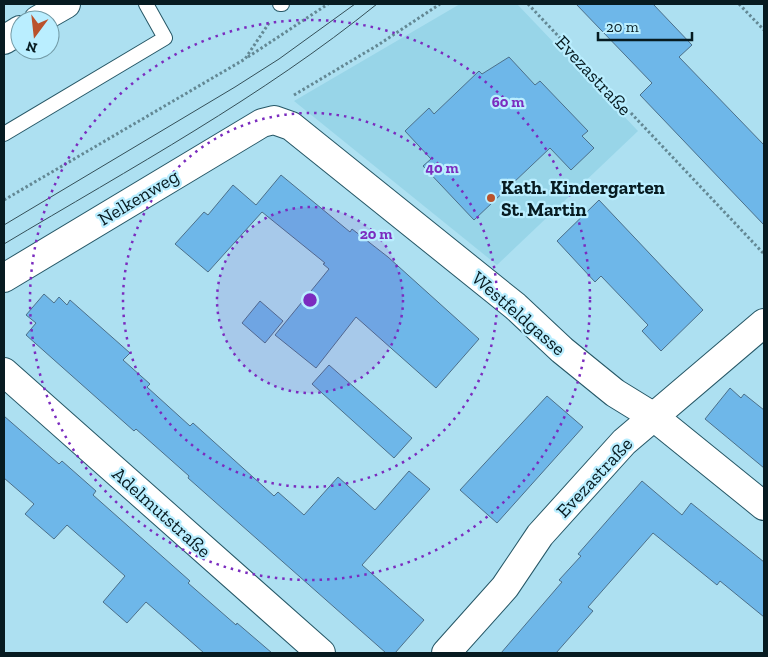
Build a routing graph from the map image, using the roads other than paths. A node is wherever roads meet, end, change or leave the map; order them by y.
1 (146, 4) edge
2 (274, 120) joint
3 (4, 134) edge
4 (4, 278) edge
5 (764, 323) edge
6 (4, 372) edge
7 (654, 418) junction
8 (764, 506) edge
9 (321, 653) edge
10 (446, 653) edge

1 - 3 lane
2 - 4 street, Nelkenweg
2 - 7 street, Westfeldgasse
5 - 7 street, Evezastraße
6 - 9 street, Adelmutstraße
7 - 8 street, Westfeldgasse
7 - 10 street, Evezastraße

